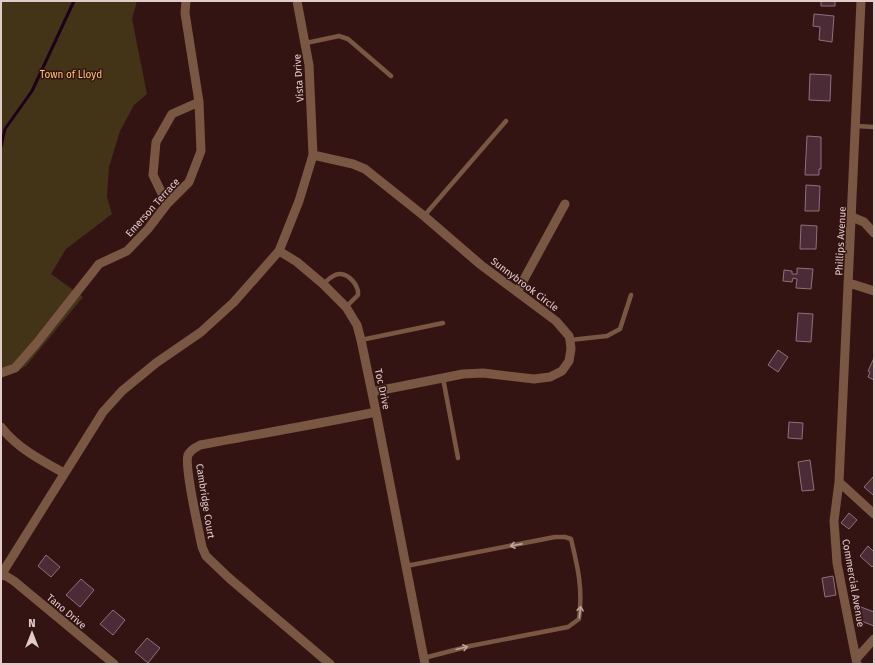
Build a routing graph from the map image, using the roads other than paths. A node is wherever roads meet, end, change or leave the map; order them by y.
1 (186, 1) edge
2 (297, 1) edge
3 (861, 1) edge
4 (306, 43) junction
5 (391, 76) dead end
6 (199, 102) junction
7 (506, 121) dead end
8 (856, 126) junction
9 (874, 127) edge
10 (313, 155) junction
11 (167, 204) junction
12 (565, 204) dead end
13 (424, 216) junction
14 (852, 217) junction
15 (874, 233) edge
16 (279, 251) junction
17 (849, 283) junction
18 (323, 284) junction
19 (874, 291) edge
20 (517, 292) junction
21 (631, 295) dead end
22 (346, 307) junction
23 (443, 323) dead end
24 (361, 340) junction
25 (570, 340) junction
26 (1, 373) edge
27 (443, 378) junction
28 (372, 392) junction
29 (376, 412) junction
30 (1, 427) edge
31 (458, 458) dead end
32 (64, 473) junction
33 (839, 482) junction
34 (874, 514) edge
35 (406, 566) junction
36 (3, 575) edge
37 (874, 640) edge
38 (425, 661) edge
39 (857, 662) edge
40 (114, 664) edge
41 (330, 664) edge

1 - 6 street, Emerson Terrace
2 - 4 street, Vista Drive
3 - 8 street, Phillips Avenue
4 - 5 lane
4 - 10 street, Vista Drive
6 - 11 street, Emerson Terrace
6 - 11 street
7 - 13 lane
8 - 9 lane
8 - 14 street, Phillips Avenue
10 - 13 street, Sunnybrook Circle
10 - 16 street
11 - 26 street, Emerson Terrace
12 - 20 street
13 - 20 street, Sunnybrook Circle
14 - 15 street
14 - 17 street, Phillips Avenue
16 - 18 street, Toc Drive
16 - 32 street
17 - 19 street
17 - 33 street, Phillips Avenue
18 - 22 street, Toc Drive
18 - 22 lane
20 - 25 street, Sunnybrook Circle
21 - 25 lane
22 - 24 street, Toc Drive
23 - 24 lane
24 - 28 street, Toc Drive
25 - 27 street
27 - 28 street
27 - 31 lane
28 - 29 street, Toc Drive
29 - 35 street, Toc Drive
29 - 41 street, Cambridge Court
30 - 32 street
32 - 36 street
33 - 34 street
33 - 39 street, Commercial Avenue
35 - 38 street, Toc Drive
38 -> 35 lane
36 - 40 street, Tano Drive
37 - 39 street

